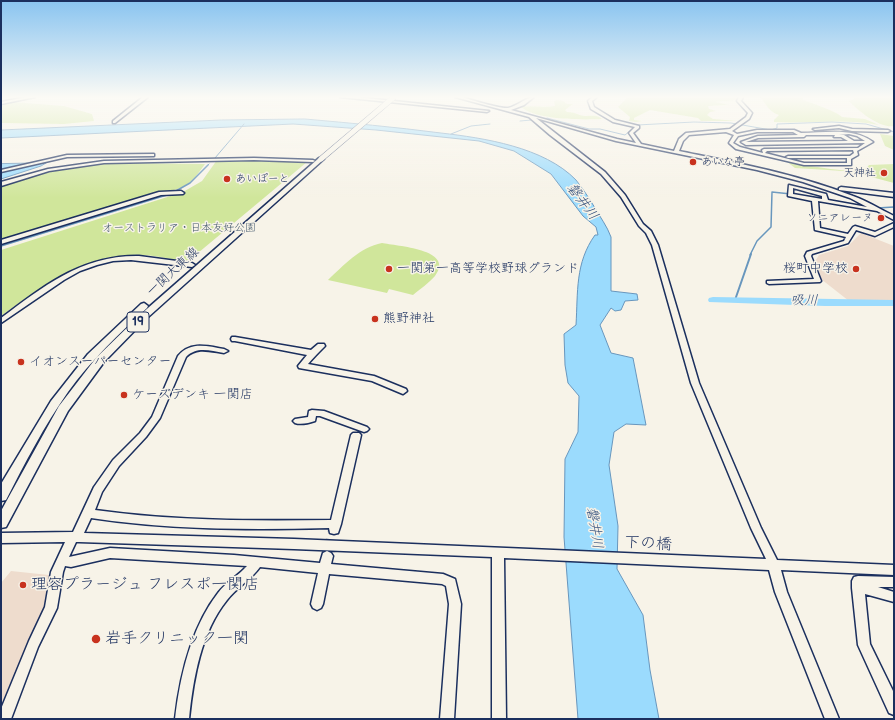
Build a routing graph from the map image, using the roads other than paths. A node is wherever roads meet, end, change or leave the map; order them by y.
1 (350, 131) edge
2 (353, 131) edge
3 (548, 131) edge
4 (586, 131) edge
5 (634, 131) edge
6 (728, 131) joint
7 (755, 131) edge
8 (762, 131) edge
9 (794, 131) junction
10 (800, 131) edge
11 (874, 131) edge
12 (888, 131) dead end
13 (737, 135) junction
14 (853, 142) junction
15 (871, 142) junction
16 (802, 143) junction
17 (640, 145) junction
18 (859, 149) junction
19 (812, 150) junction
20 (676, 152) junction
21 (851, 157) junction
22 (198, 160) junction
23 (317, 160) junction
24 (1, 171) edge
25 (1, 184) edge
26 (174, 188) dead end
27 (834, 190) junction
28 (166, 192) junction
29 (180, 193) dead end
30 (877, 193) junction
31 (894, 195) edge
32 (815, 200) junction
33 (825, 201) junction
34 (869, 204) junction
35 (878, 209) junction
36 (894, 218) edge
37 (894, 225) edge
38 (850, 236) junction
39 (1, 242) edge
40 (192, 265) junction
41 (769, 282) dead end
42 (1, 321) edge
43 (235, 339) dead end
44 (321, 346) dead end
45 (224, 351) dead end
46 (312, 354) junction
47 (403, 391) dead end
48 (298, 421) dead end
49 (1, 496) edge
50 (88, 513) junction
51 (1, 523) edge
52 (1, 538) edge
53 (74, 538) junction
54 (503, 554) junction
55 (327, 556) tunnel mouth
56 (62, 561) junction
57 (257, 563) junction
58 (768, 565) junction
59 (324, 570) junction
60 (894, 570) edge
61 (894, 582) edge
62 (858, 588) junction
63 (894, 597) edge
64 (317, 604) dead end
65 (894, 708) edge
66 (4, 719) edge
67 (182, 719) edge
68 (447, 719) edge
69 (499, 719) edge
70 (832, 719) edge

1 - 23 main road, 一関大東線 / 19
2 - 23 main road, 一関大東線 / 19, bridge
3 - 58 street
4 - 17 street
5 - 17 street
6 - 13 street
6 - 20 street
7 - 13 street
8 - 9 street
9 - 10 street
9 - 15 street
11 - 12 street
13 - 21 street
14 - 15 street
14 - 16 street
14 - 16 street
15 - 18 street
16 - 19 street
17 - 20 street
18 - 19 street
18 - 21 street
19 - 21 street
20 - 27 street
22 - 23 street
22 - 24 street
22 - 25 street
23 - 40 main road, 一関大東線 / 19
23 - 51 main road, 一関大東線 / 19
26 - 28 street
27 - 30 street
27 - 34 street
28 - 29 street
28 - 39 street
30 - 31 street
30 - 34 street
32 - 33 street
32 - 33 street
32 - 38 street
33 - 35 street
34 - 35 street
35 - 36 street
37 - 38 street
38 - 41 street
40 - 42 street
40 - 49 main road, 一関大東線 / 19
43 - 46 street
44 - 46 street
45 - 50 street
46 - 47 street
48 - 50 street
50 - 53 street
52 - 53 street, 下の橋
53 - 54 street, 下の橋
53 - 56 street
54 - 58 street, 下の橋
54 - 69 street
55 - 59 street
56 - 57 street
56 - 66 street
57 - 59 street
57 - 67 street
58 - 60 street, 下の橋
58 - 70 street
59 - 64 street
59 - 68 street
61 - 62 street
62 - 63 street
62 - 65 street

